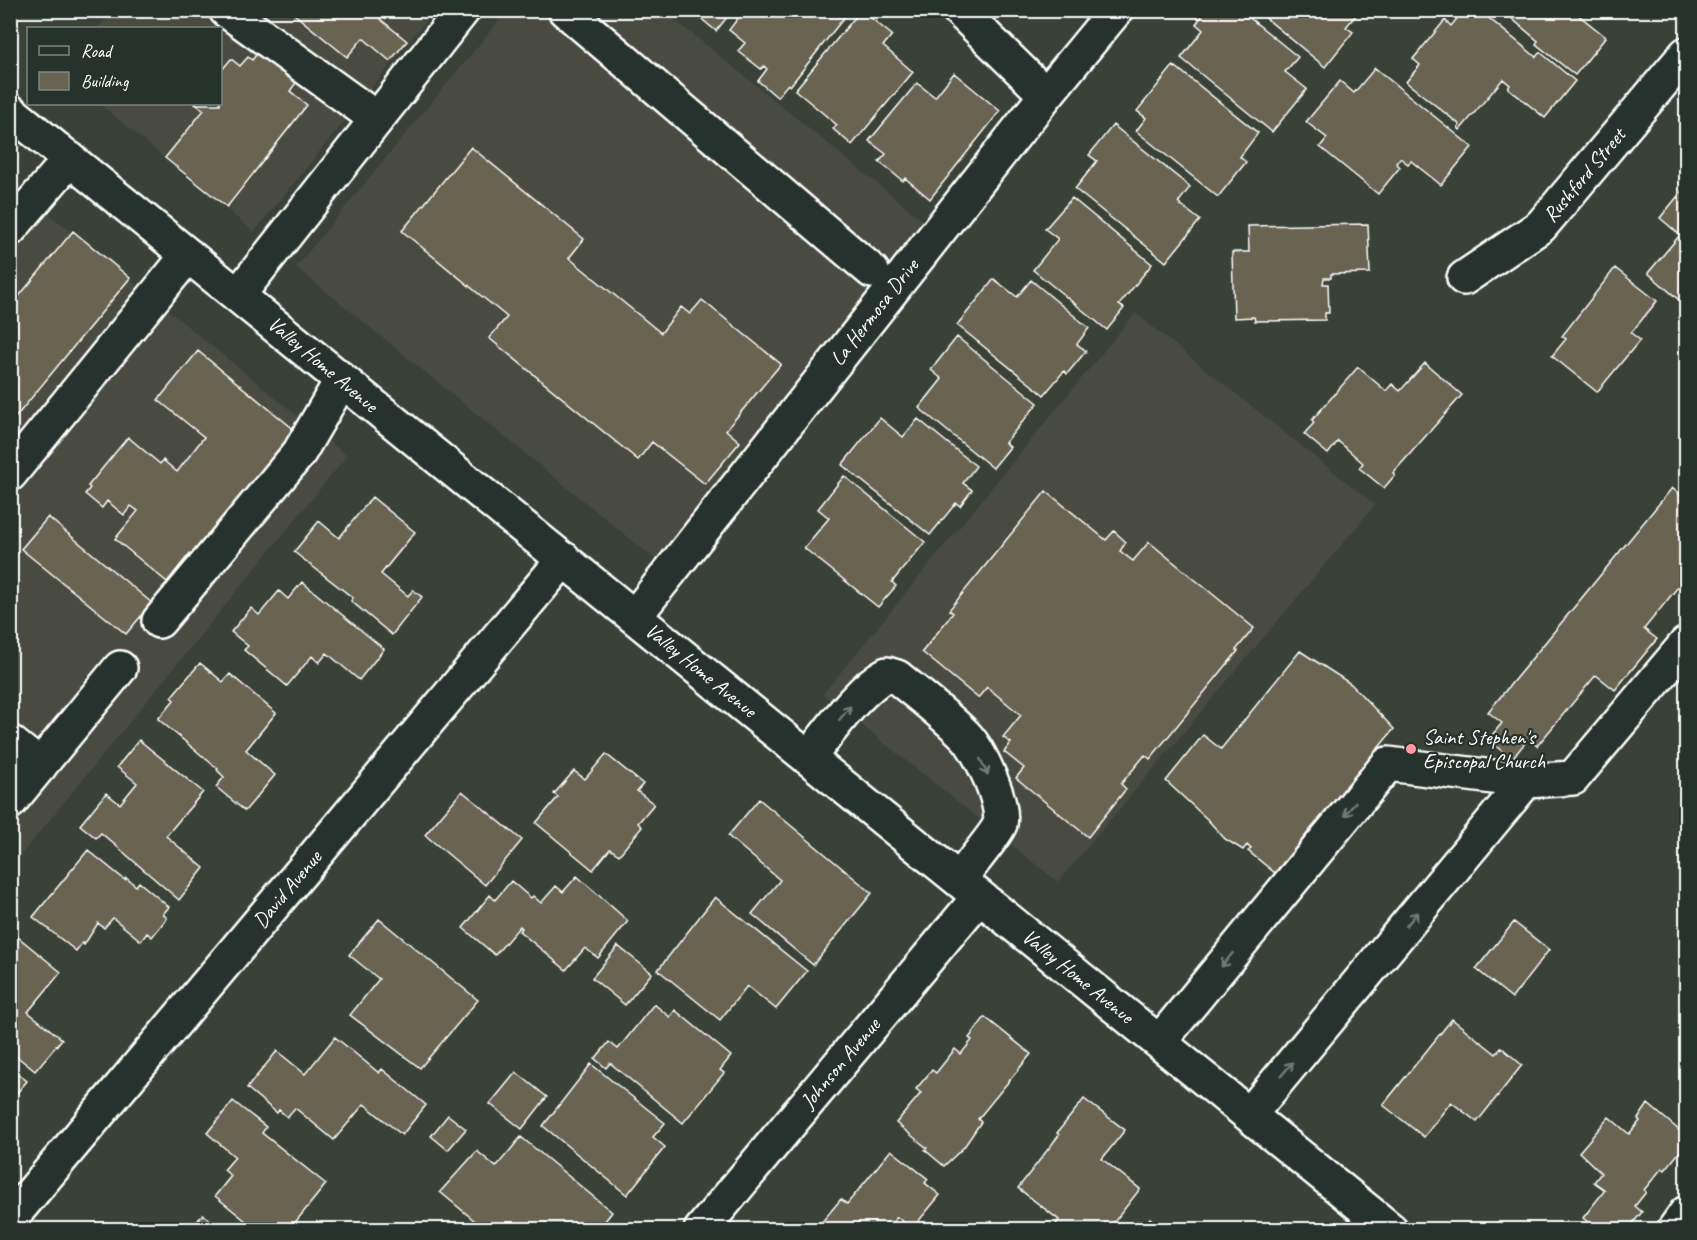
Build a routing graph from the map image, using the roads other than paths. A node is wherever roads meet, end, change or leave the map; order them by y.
1 (226, 10) edge
2 (463, 10) edge
3 (565, 10) edge
4 (959, 10) edge
5 (1116, 10) edge
6 (1686, 54) edge
7 (1046, 95) junction
8 (10, 111) edge
9 (377, 119) junction
10 (70, 159) junction
11 (10, 229) edge
12 (188, 255) junction
13 (872, 271) dead end
14 (1464, 278) dead end
15 (239, 294) junction
16 (341, 381) junction
17 (10, 474) edge
18 (564, 559) junction
19 (635, 616) junction
20 (159, 621) dead end
21 (1686, 644) edge
22 (120, 669) dead end
23 (10, 742) edge
24 (808, 758) junction
25 (40, 766) junction
26 (1526, 781) junction
27 (10, 802) edge
28 (969, 889) junction
29 (1160, 1041) junction
30 (1250, 1114) junction
31 (1686, 1213) edge
32 (10, 1219) edge
33 (701, 1230) edge
34 (1390, 1230) edge
35 (1674, 1230) edge

1 - 9 street
2 - 9 street
3 - 13 street
4 - 7 street
5 - 7 street, La Hermosa Drive
6 - 14 street, Rushford Street
7 - 19 street, La Hermosa Drive
8 - 10 street, Valley Home Avenue
9 - 15 street
10 - 11 street
10 - 12 street, Valley Home Avenue
12 - 15 street, Valley Home Avenue
12 - 17 street
15 - 16 street, Valley Home Avenue
16 - 18 street, Valley Home Avenue
16 - 20 street
18 - 19 street, Valley Home Avenue
18 - 32 street, David Avenue
19 - 24 street, Valley Home Avenue
21 - 26 street
22 - 25 street
23 - 25 street
24 - 28 street, Valley Home Avenue
24 -> 28 street, Johnson Avenue
25 - 27 street
26 -> 29 street
30 -> 26 street
28 - 29 street, Valley Home Avenue
28 - 33 street, Johnson Avenue
29 - 30 street, Valley Home Avenue
30 - 34 street, Valley Home Avenue
31 - 35 street

